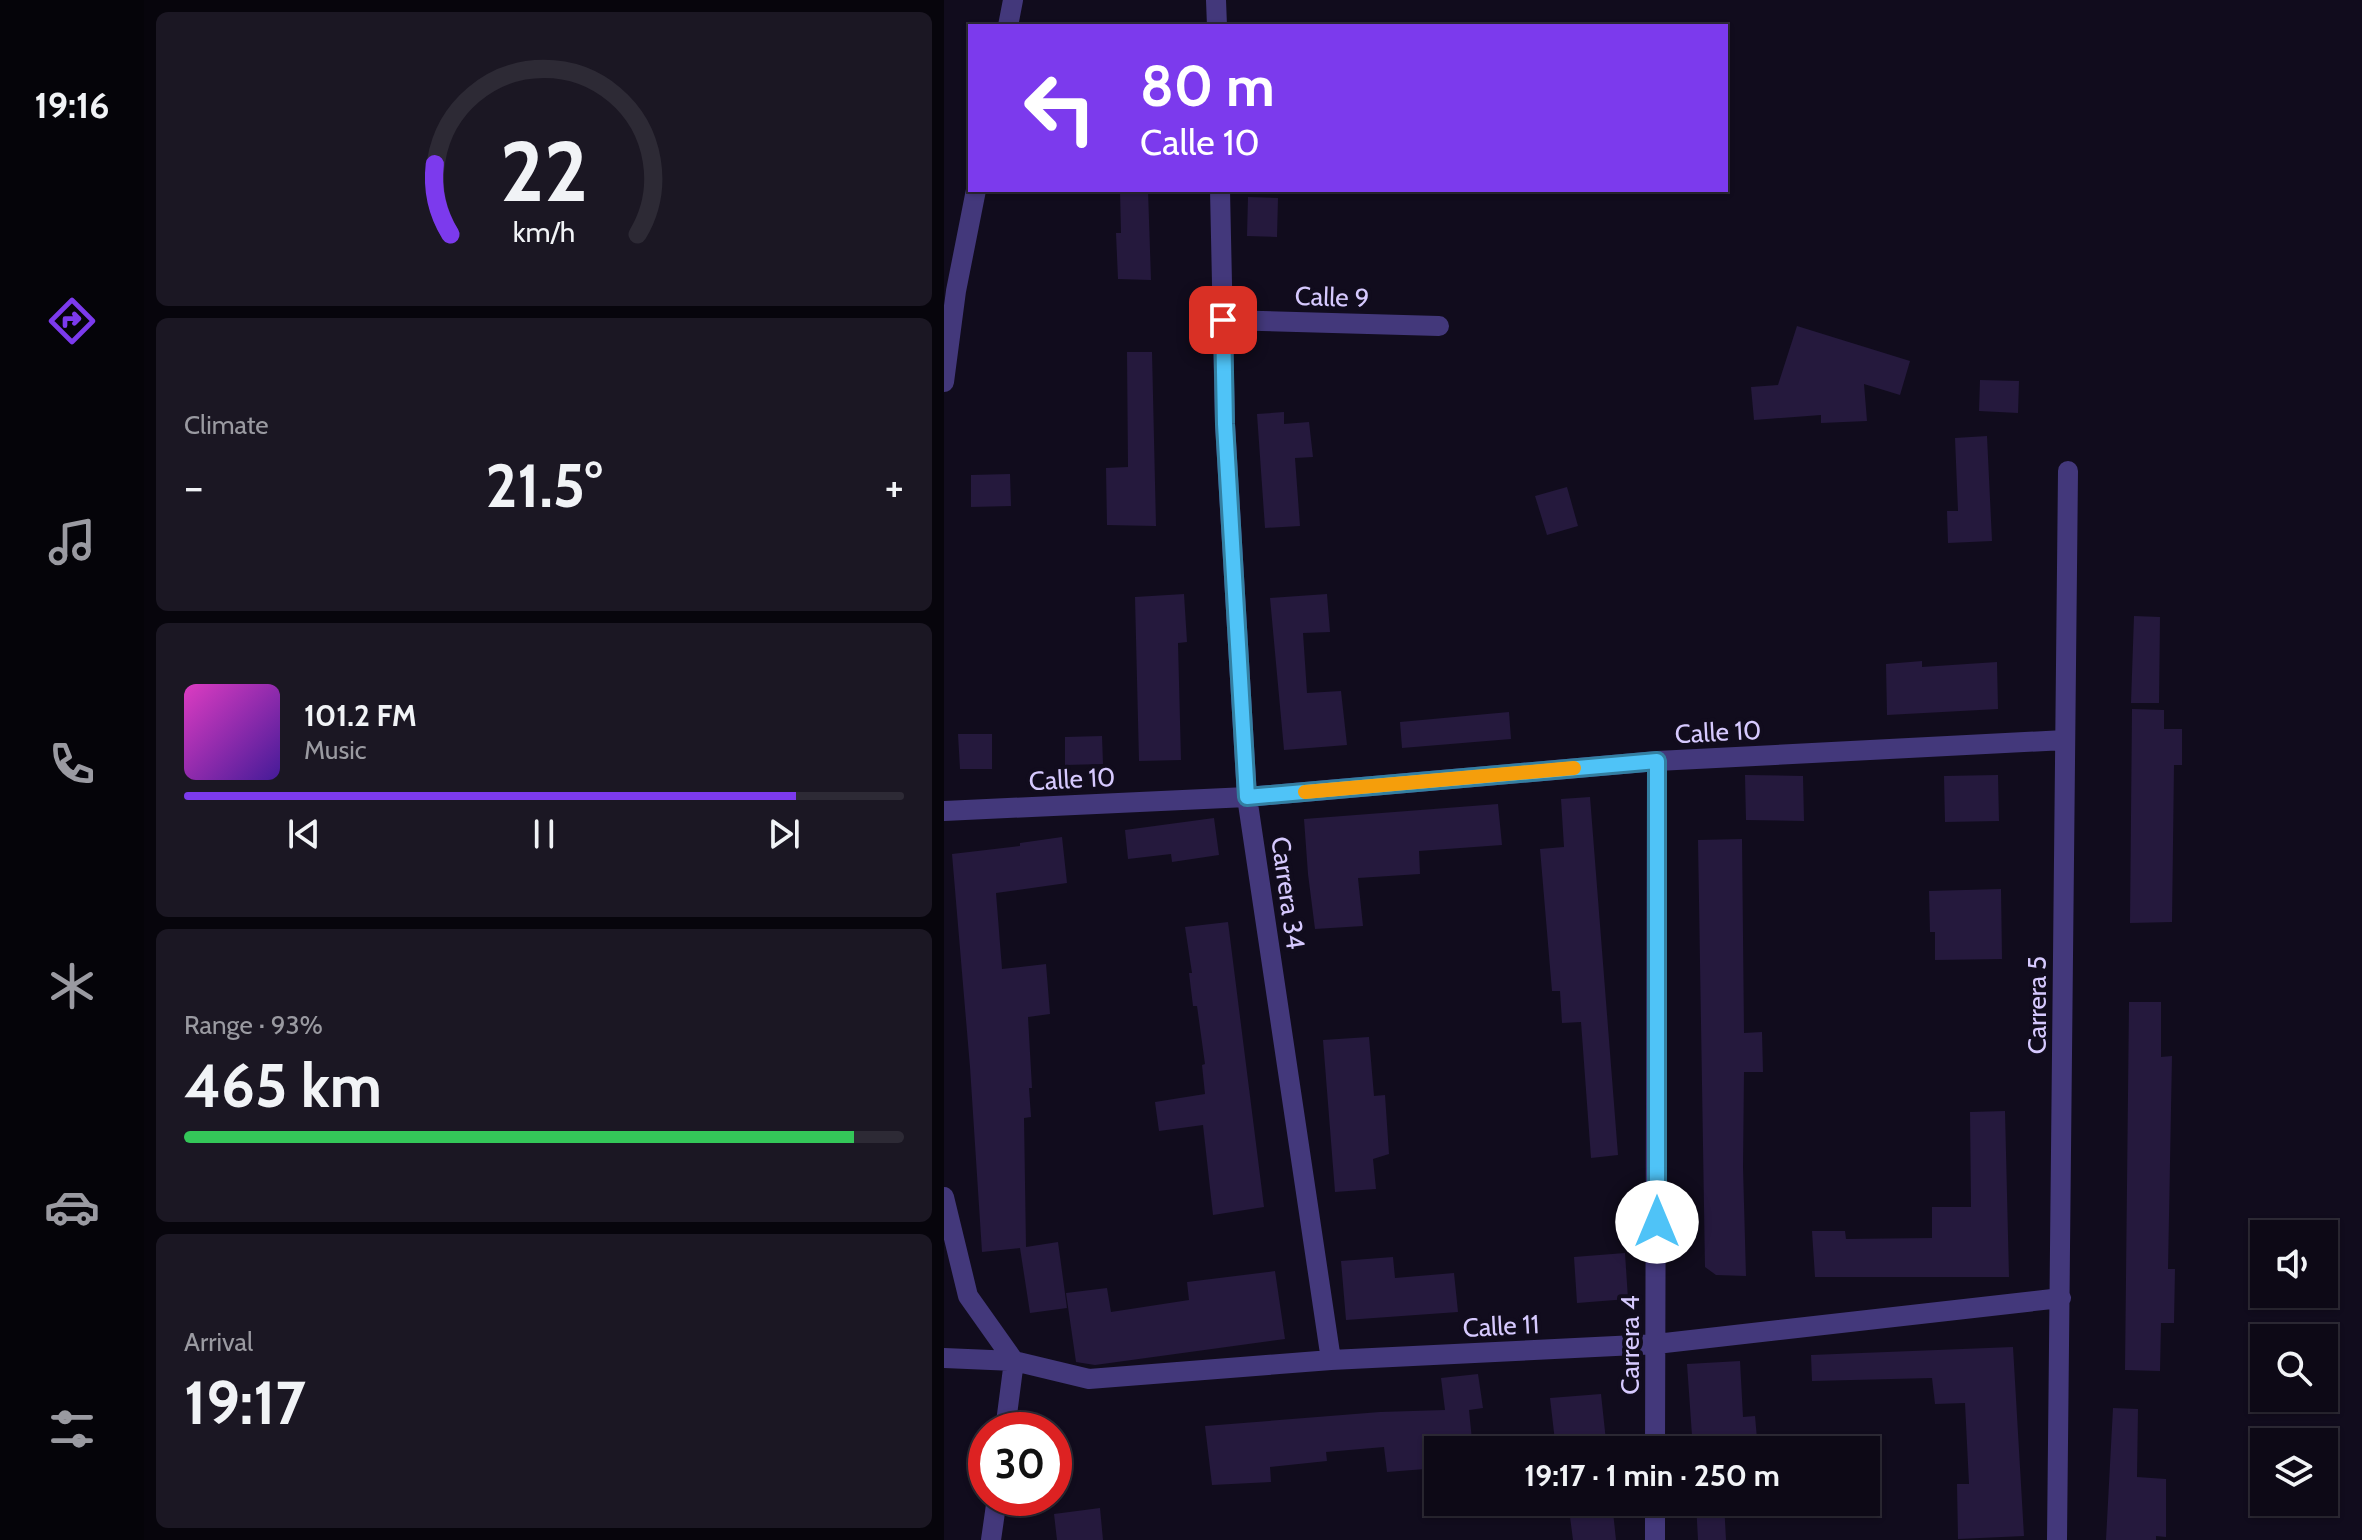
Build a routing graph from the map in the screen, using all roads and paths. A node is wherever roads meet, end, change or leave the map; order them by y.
1 (1013, 0) edge
2 (1216, 0) edge
3 (1008, 24) edge
4 (1217, 24) edge
5 (976, 192) edge
6 (1220, 192) edge
7 (1223, 320) junction
8 (1439, 326) dead end
9 (944, 382) edge
10 (2068, 471) dead end
11 (2065, 740) junction
12 (1657, 761) junction
13 (1247, 797) junction
14 (944, 811) edge
15 (944, 1197) edge
16 (2061, 1298) junction
17 (1656, 1344) junction
18 (944, 1358) edge
19 (1331, 1360) junction
20 (1014, 1361) junction
21 (1007, 1412) edge
22 (1655, 1436) edge
23 (994, 1516) edge
24 (1655, 1516) edge
25 (991, 1540) edge
26 (1655, 1540) edge
27 (2057, 1540) edge

1 - 3 street
2 - 4 street
5 - 9 street
6 - 7 street, Carrera 34
7 - 8 street, Calle 9
7 - 13 street, Carrera 34
10 - 11 street, Carrera 5
11 - 12 street, Calle 10
11 - 16 street, Carrera 5
12 - 13 street, Calle 10
12 - 17 street, Carrera 4
13 - 14 street, Calle 10
13 - 19 street, Carrera 34
15 - 20 street
16 - 17 street, Calle 11
16 - 27 street, Carrera 5
17 - 19 street, Calle 11
17 - 22 street, Carrera 4
18 - 20 street, Calle 11
19 - 20 street, Calle 11
20 - 21 street
23 - 25 street
24 - 26 street

